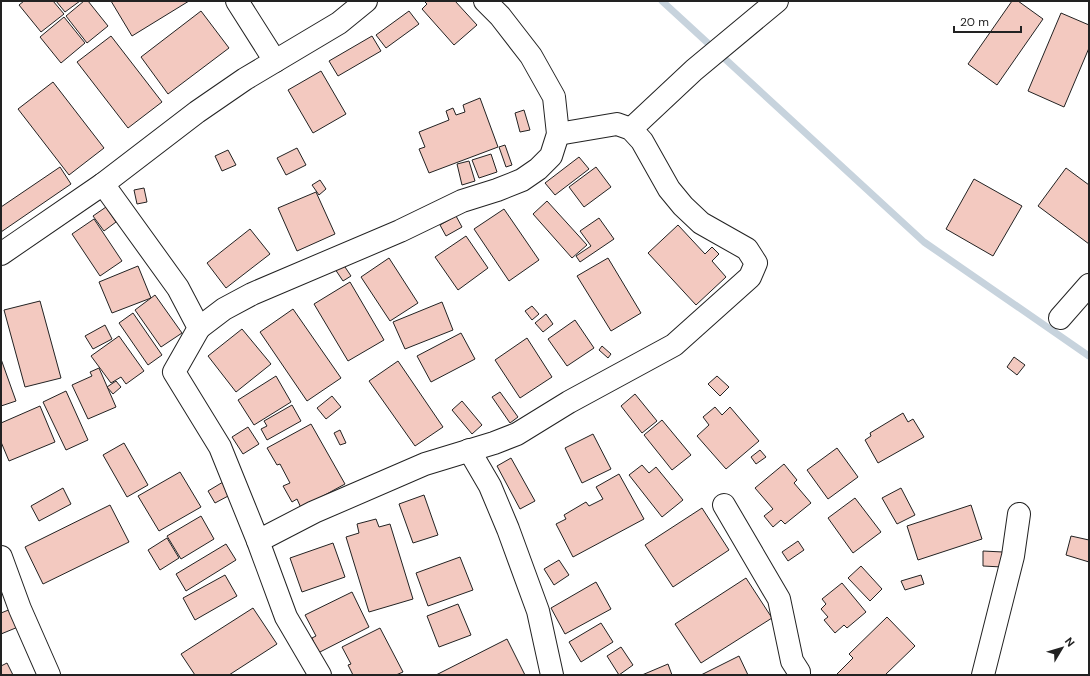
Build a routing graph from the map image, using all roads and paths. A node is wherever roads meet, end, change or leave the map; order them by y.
1 (237, 1) edge
2 (366, 1) edge
3 (485, 1) edge
4 (777, 1) edge
5 (275, 61) junction
6 (631, 129) junction
7 (558, 134) junction
8 (102, 184) junction
9 (4, 250) edge
10 (1089, 285) edge
11 (1060, 318) dead end
12 (199, 328) junction
13 (469, 450) junction
14 (724, 505) dead end
15 (1019, 514) dead end
16 (258, 541) junction
17 (1, 556) edge
18 (49, 675) edge
19 (320, 675) edge
20 (552, 675) edge
21 (799, 675) edge
22 (983, 675) edge

1 - 5 street
2 - 5 street
3 - 7 street
4 - 6 street
5 - 8 street
6 - 7 street
6 - 13 street
7 - 12 street
8 - 9 street
8 - 12 street
10 - 11 street
12 - 16 street
13 - 16 street
13 - 20 street
14 - 21 street
15 - 22 street
16 - 19 street
17 - 18 street

